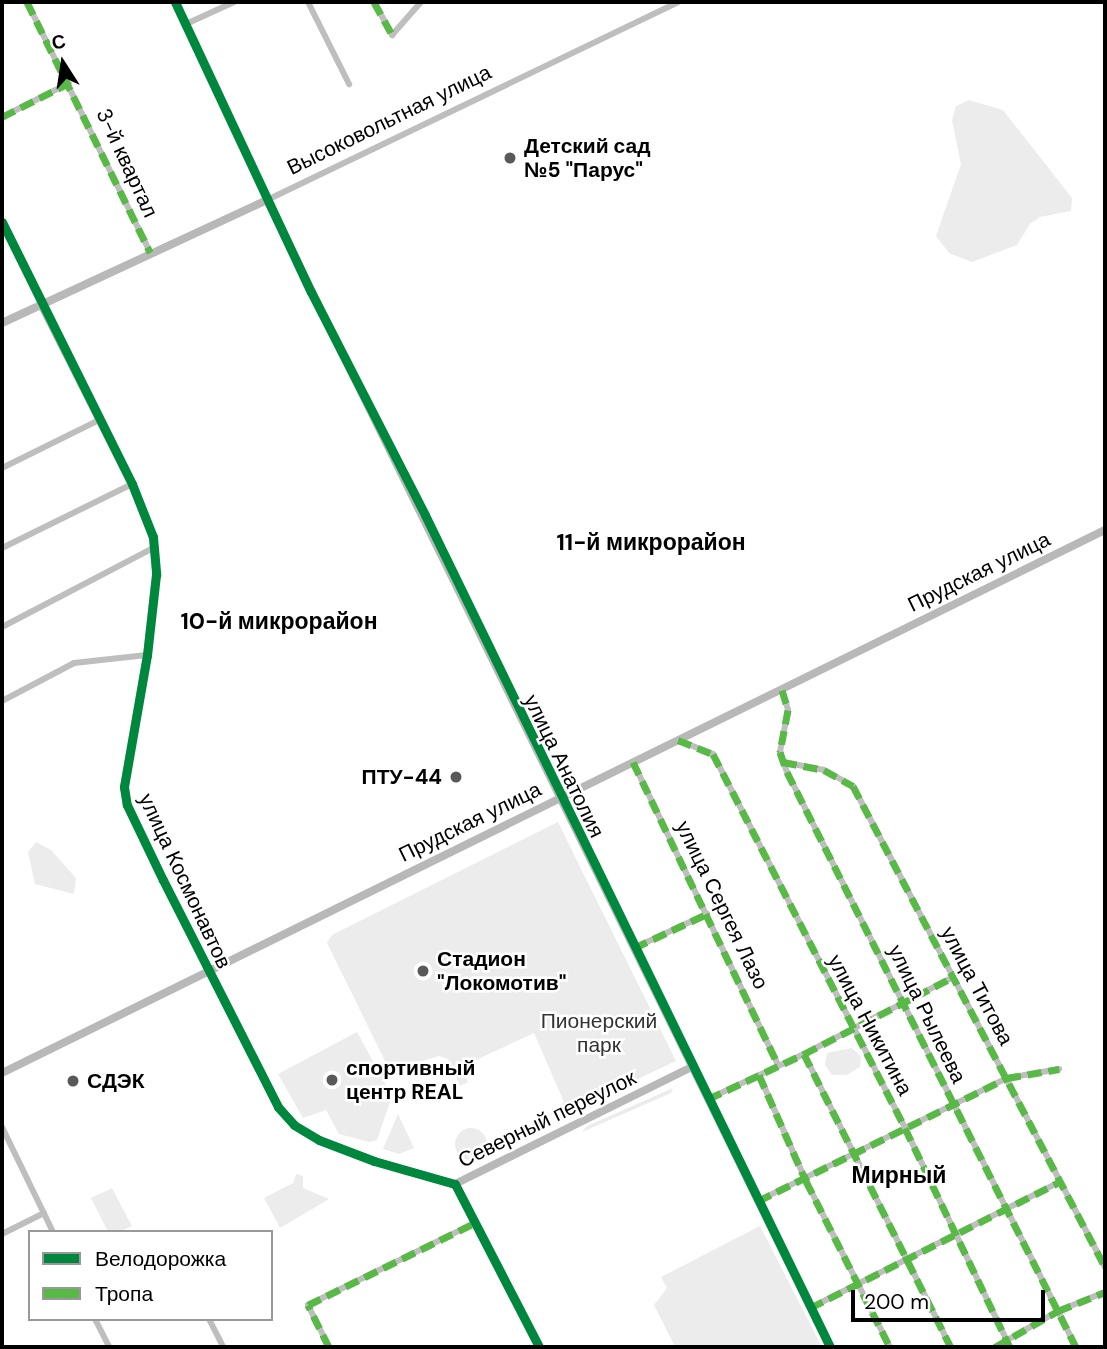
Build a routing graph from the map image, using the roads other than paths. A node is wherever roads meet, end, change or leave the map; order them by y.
1 (27, 2) edge
2 (175, 2) edge
3 (233, 2) edge
4 (308, 2) edge
5 (374, 2) edge
6 (421, 2) edge
7 (678, 2) edge
8 (186, 24) junction
9 (69, 83) junction
10 (349, 84) dead end
11 (2, 117) edge
12 (267, 200) junction
13 (2, 222) edge
14 (150, 252) junction
15 (41, 304) junction
16 (2, 323) edge
17 (99, 419) junction
18 (2, 468) edge
19 (132, 484) junction
20 (1105, 530) edge
21 (155, 547) junction
22 (2, 548) edge
23 (2, 627) edge
24 (147, 655) junction
25 (782, 690) junction
26 (2, 701) edge
27 (678, 740) junction
28 (633, 762) junction
29 (783, 762) junction
30 (560, 798) junction
31 (707, 914) junction
32 (634, 948) junction
33 (207, 969) junction
34 (951, 978) junction
35 (904, 1004) junction
36 (850, 1027) junction
37 (804, 1054) junction
38 (778, 1064) junction
39 (692, 1067) junction
40 (1059, 1069) dead end
41 (2, 1073) edge
42 (759, 1075) junction
43 (1007, 1077) junction
44 (708, 1099) junction
45 (951, 1103) junction
46 (2, 1127) edge
47 (905, 1128) junction
48 (855, 1156) junction
49 (806, 1181) junction
50 (1058, 1183) junction
51 (455, 1184) junction
52 (758, 1200) junction
53 (1005, 1210) junction
54 (44, 1213) junction
55 (475, 1223) junction
56 (52, 1230) edge
57 (2, 1234) edge
58 (955, 1235) junction
59 (909, 1260) junction
60 (1105, 1267) edge
61 (859, 1284) junction
62 (1105, 1292) edge
63 (810, 1308) junction
64 (1058, 1311) junction
65 (96, 1321) edge
66 (210, 1321) edge
67 (1009, 1345) edge
68 (109, 1347) edge
69 (223, 1347) edge
70 (329, 1347) edge
71 (539, 1347) edge
72 (830, 1347) edge
73 (890, 1347) edge
74 (951, 1347) edge
75 (995, 1347) edge
76 (1076, 1347) edge

1 - 9 street, 3-й квартал
2 - 8 street
3 - 8 street
4 - 10 street
5 - 6 street
7 - 12 street, Высоковольтная улица
8 - 12 street
9 - 11 street
9 - 14 street, 3-й квартал
12 - 14 street, Высоковольтная улица
12 - 30 street, улица Анатолия
13 - 15 street
14 - 15 street, Высоковольтная улица
15 - 16 street, Высоковольтная улица
15 - 17 street, улица Космонавтов
17 - 18 street
17 - 19 street, улица Космонавтов
19 - 21 street, улица Космонавтов
19 - 22 street
20 - 25 street, Прудская улица
21 - 23 street
21 - 24 street, улица Космонавтов
24 - 26 street
24 - 33 street, улица Космонавтов
25 - 27 street, Прудская улица
25 - 29 street, улица Рылеева
27 - 28 street, Прудская улица
27 - 36 street, улица Никитина
28 - 30 street, Прудская улица
28 - 31 street, улица Сергея Лазо
29 - 34 street, улица Титова
29 - 35 street, улица Рылеева
30 - 32 street, улица Анатолия
30 - 33 street, Прудская улица
31 - 32 street
31 - 38 street, улица Сергея Лазо
32 - 39 street, улица Анатолия
33 - 41 street, Прудская улица
33 - 51 street, улица Космонавтов
34 - 35 street
34 - 43 street, улица Титова
35 - 36 street
35 - 45 street, улица Рылеева
36 - 37 street
36 - 47 street, улица Никитина
37 - 38 street
37 - 48 street
38 - 42 street
39 - 44 street, улица Анатолия
39 - 51 street, Северный переулок
40 - 43 street
42 - 44 street
42 - 49 street
43 - 45 street
43 - 50 street, улица Титова
44 - 52 street, улица Анатолия
45 - 47 street
45 - 53 street, улица Рылеева
46 - 54 street
47 - 48 street
47 - 58 street, улица Никитина
48 - 49 street
48 - 59 street
49 - 52 street
49 - 61 street
50 - 53 street
50 - 60 street, улица Титова
51 - 55 street
52 - 63 street, улица Анатолия
53 - 58 street
53 - 64 street, улица Рылеева
54 - 56 street
54 - 57 street
55 - 70 street
55 - 71 street
58 - 59 street
58 - 67 street, улица Никитина
59 - 61 street
59 - 74 street
61 - 63 street
61 - 73 street
62 - 64 street
63 - 72 street, улица Анатолия
64 - 67 street
64 - 76 street, улица Рылеева
65 - 68 street
66 - 69 street
67 - 75 street

